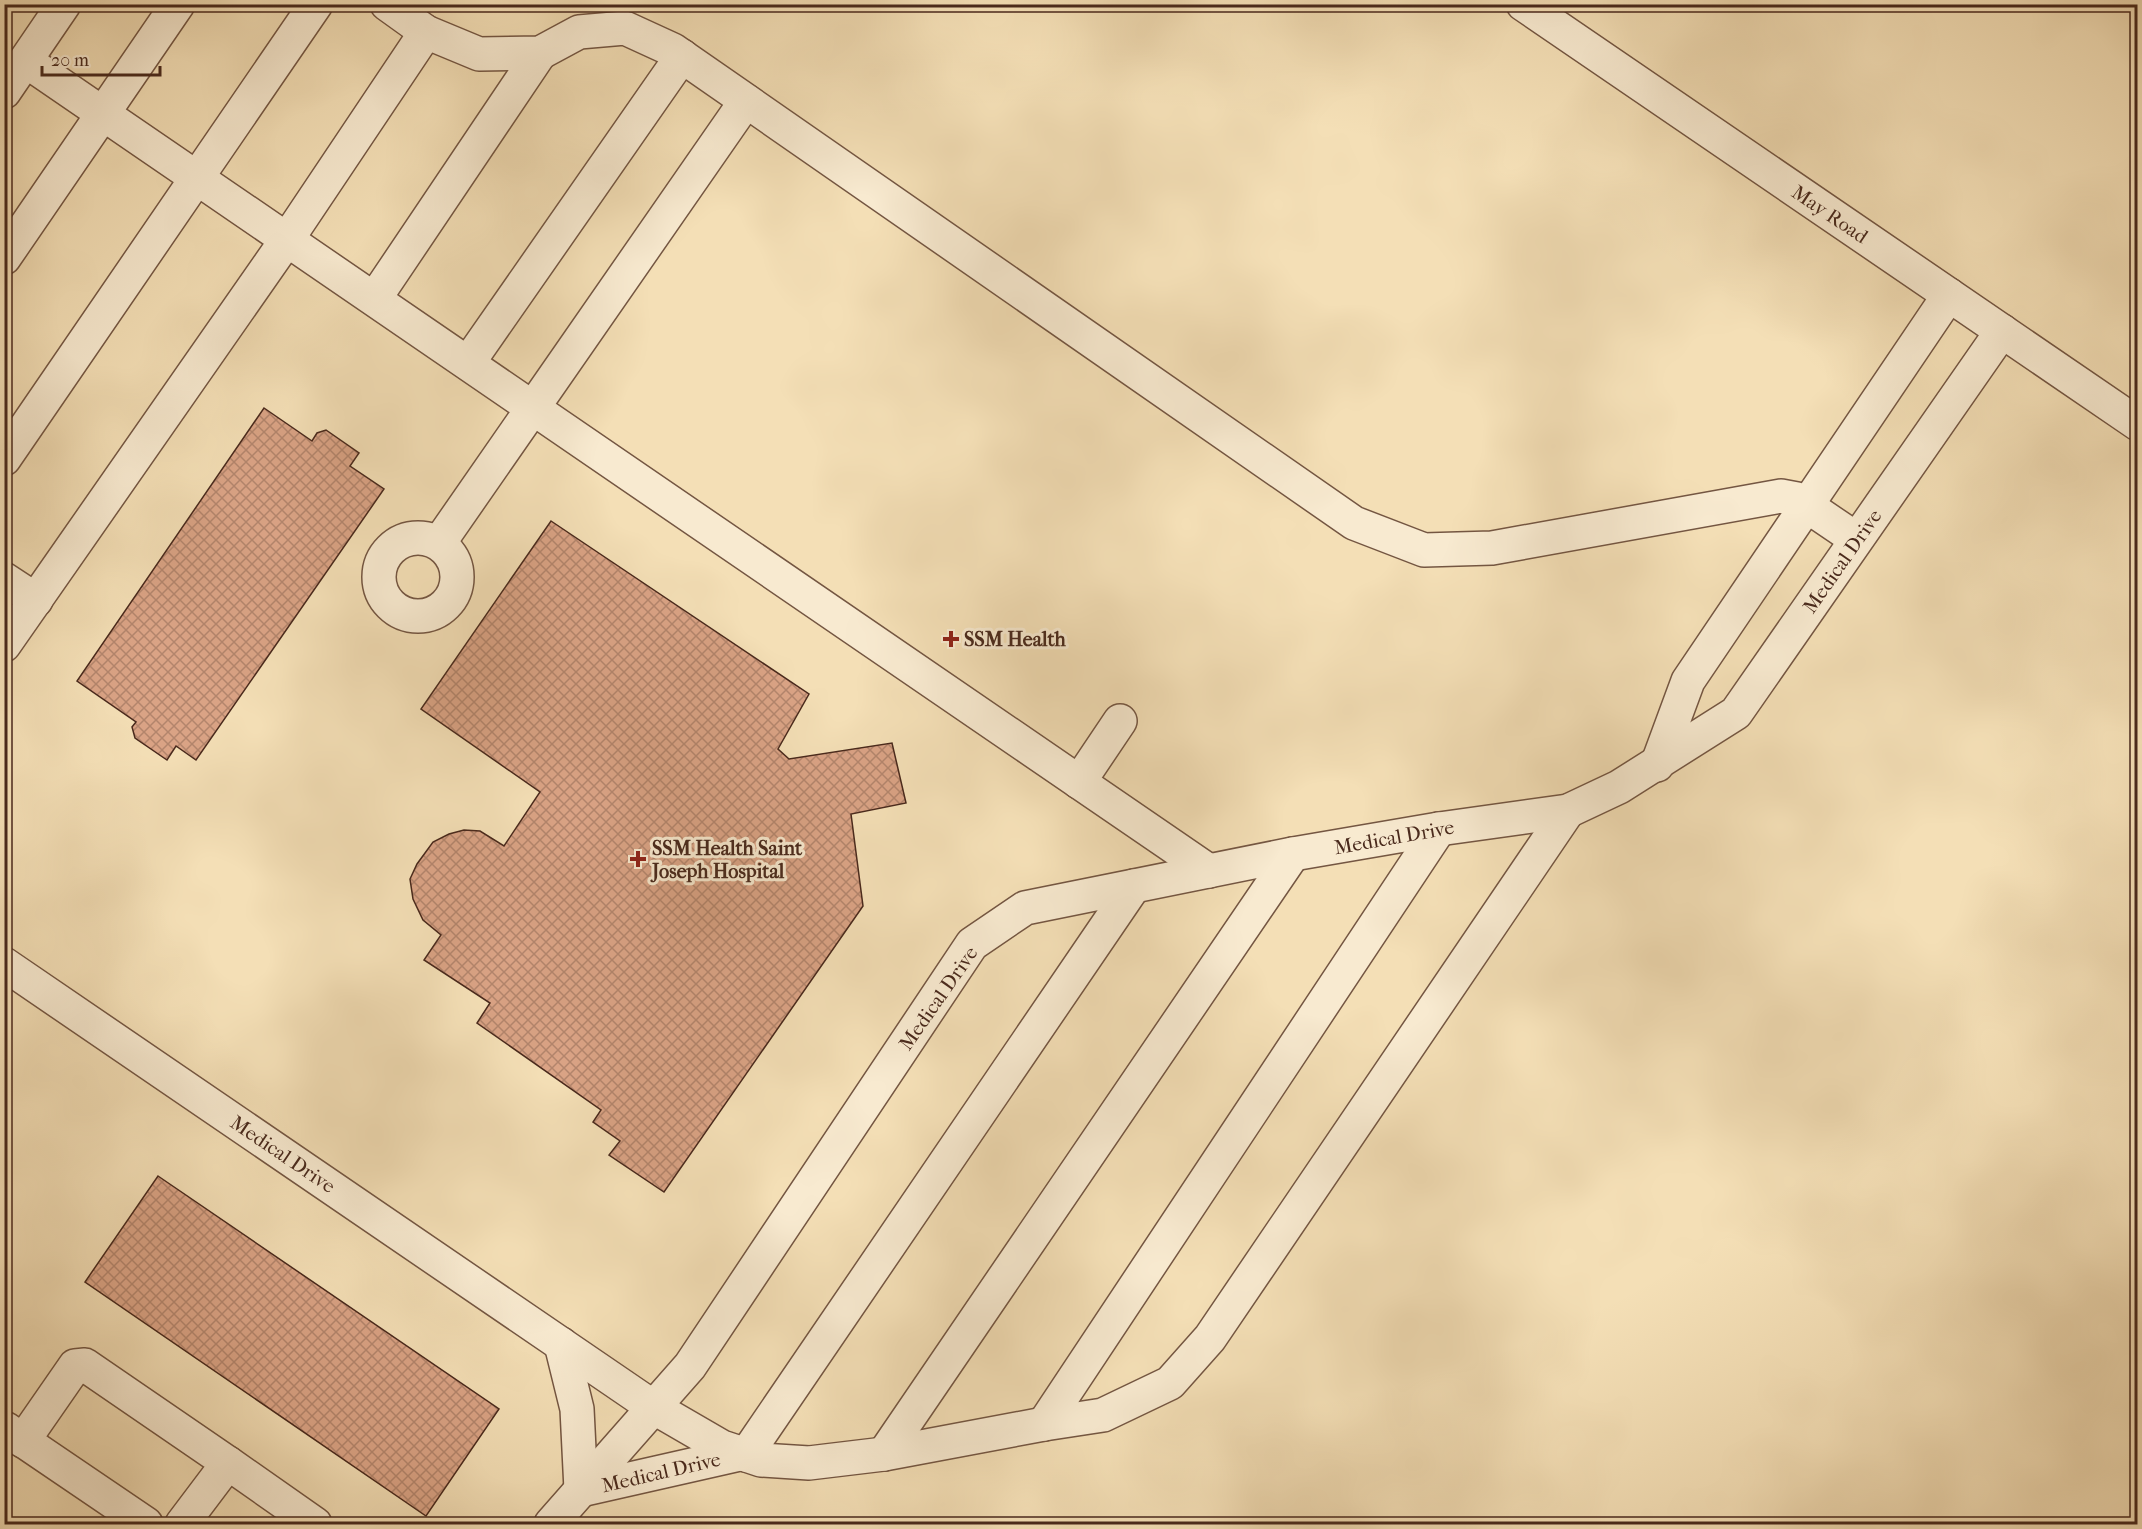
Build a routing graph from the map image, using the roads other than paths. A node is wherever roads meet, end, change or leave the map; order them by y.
1 (64, 4) edge
2 (178, 4) edge
3 (316, 4) edge
4 (387, 4) edge
5 (1523, 4) edge
6 (426, 32) junction
7 (540, 53) junction
8 (682, 56) junction
9 (26, 61) junction
10 (4, 92) edge
11 (746, 101) junction
12 (104, 114) junction
13 (198, 178) junction
14 (288, 238) junction
15 (4, 258) edge
16 (1949, 295) junction
17 (375, 298) junction
18 (2002, 331) junction
19 (468, 363) junction
20 (534, 409) junction
21 (2138, 424) edge
22 (4, 459) edge
23 (1807, 506) junction
24 (1856, 539) junction
25 (439, 543) dead end
26 (4, 579) edge
27 (36, 600) junction
28 (4, 645) edge
29 (1120, 721) dead end
30 (1657, 765) junction
31 (1079, 782) junction
32 (1568, 811) junction
33 (1439, 828) junction
34 (1293, 854) junction
35 (1209, 871) junction
36 (1134, 886) junction
37 (4, 964) edge
38 (561, 1344) junction
39 (652, 1407) junction
40 (1044, 1424) junction
41 (14, 1435) edge
42 (743, 1454) junction
43 (884, 1454) junction
44 (228, 1463) junction
45 (581, 1490) junction
46 (146, 1524) edge
47 (182, 1524) edge
48 (315, 1524) edge
49 (551, 1524) edge

1 - 9 street
2 - 12 street
3 - 13 street
4 - 6 street
5 - 16 street, May Road
6 - 7 street
6 - 14 street
7 - 8 street
7 - 17 street
8 - 11 street
8 - 19 street
9 - 10 street
9 - 12 street
11 - 20 street
11 - 23 street
12 - 13 street
12 - 15 street
13 - 14 street
13 - 22 street
14 - 17 street
14 - 27 street
16 - 18 street, May Road
16 - 23 street
17 - 19 street
18 - 21 street, May Road
18 - 24 street, Medical Drive
19 - 20 street
20 - 25 street
20 - 31 street
23 - 24 street
23 - 30 street
24 - 30 street, Medical Drive
26 - 27 street
27 - 28 street
29 - 31 street
30 - 32 street, Medical Drive
31 - 35 street
32 - 33 street, Medical Drive
32 - 40 street, Medical Drive
33 - 34 street, Medical Drive
33 - 40 street
34 - 35 street, Medical Drive
34 - 43 street
35 - 36 street, Medical Drive
36 - 39 street, Medical Drive
36 - 42 street
37 - 38 street, Medical Drive
38 - 39 street, Medical Drive
38 - 45 street, Medical Drive
39 - 42 street, Medical Drive
39 - 45 street, Medical Drive
40 - 43 street, Medical Drive
41 - 44 street
41 - 46 street
42 - 43 street, Medical Drive
42 - 45 street, Medical Drive
44 - 47 street
44 - 48 street
45 - 49 street, Medical Drive

